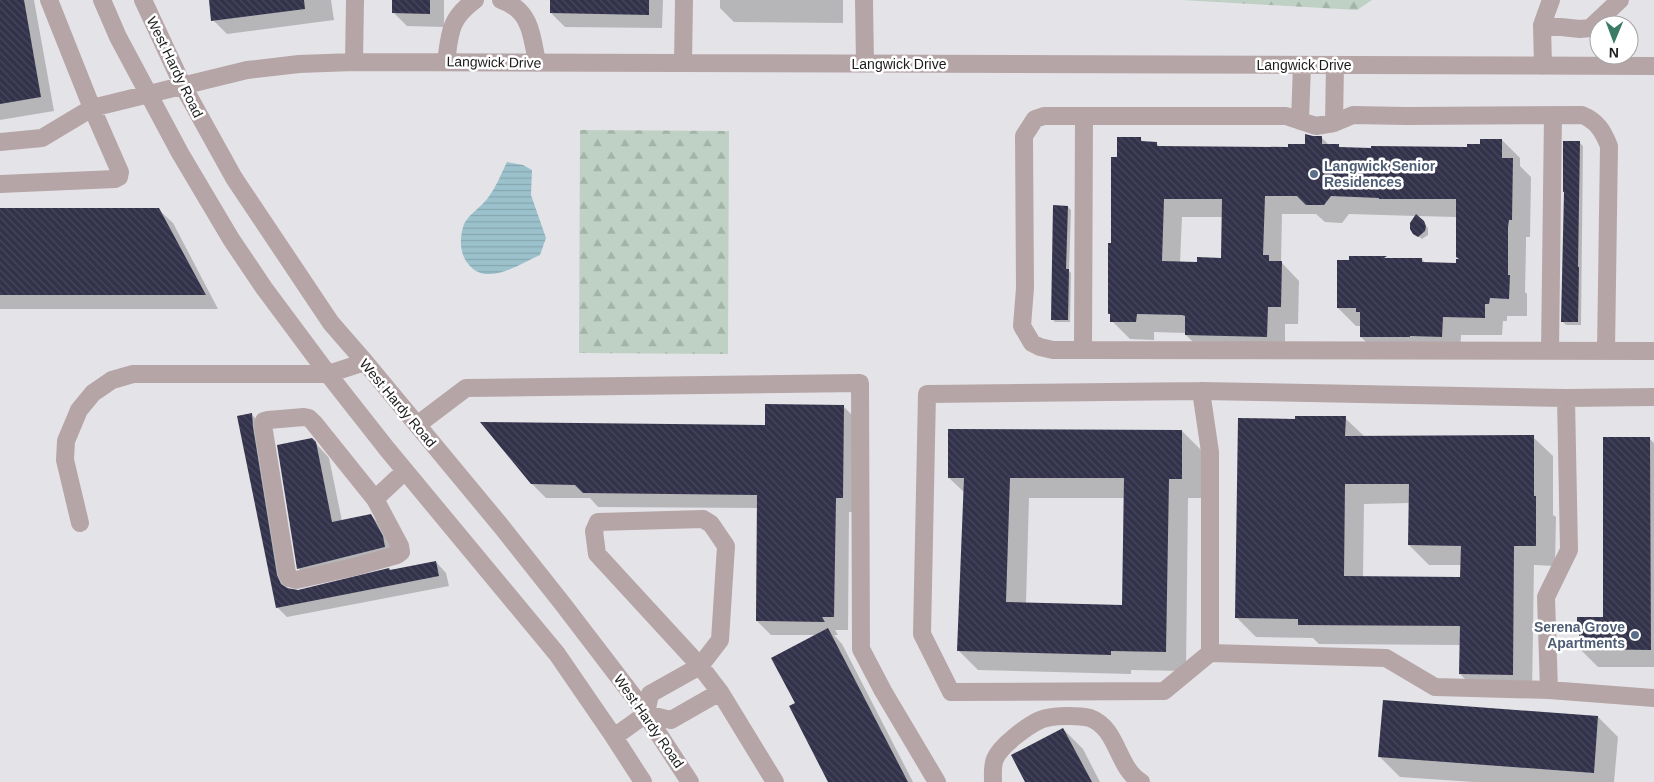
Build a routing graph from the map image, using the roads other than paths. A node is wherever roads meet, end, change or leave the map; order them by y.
1 (49, 0) edge
2 (102, 0) edge
3 (143, 0) edge
4 (355, 0) edge
5 (474, 0) edge
6 (501, 0) edge
7 (684, 0) edge
8 (864, 0) edge
9 (1551, 0) edge
10 (1620, 0) edge
11 (1542, 25) junction
12 (354, 62) junction
13 (446, 62) junction
14 (537, 63) junction
15 (683, 63) junction
16 (864, 64) junction
17 (1302, 65) junction
18 (1335, 65) junction
19 (1542, 66) junction
20 (1654, 66) edge
21 (183, 86) junction
22 (148, 95) junction
23 (92, 108) junction
24 (1552, 115) junction
25 (1084, 116) junction
26 (1300, 122) junction
27 (1334, 123) junction
28 (0, 142) edge
29 (0, 184) edge
30 (1083, 350) junction
31 (1550, 351) junction
32 (1606, 351) junction
33 (1654, 351) edge
34 (365, 362) junction
35 (328, 374) junction
36 (1201, 391) junction
37 (1654, 397) edge
38 (1566, 398) junction
39 (417, 425) junction
40 (405, 471) junction
41 (375, 499) junction
42 (80, 523) dead end
43 (1210, 653) junction
44 (700, 666) junction
45 (1549, 690) junction
46 (720, 692) junction
47 (1654, 698) edge
48 (646, 714) junction
49 (614, 737) junction
50 (643, 782) edge
51 (690, 782) edge
52 (775, 782) edge
53 (938, 782) edge
54 (993, 782) edge
55 (1141, 782) edge

1 - 23 street
2 - 22 street
3 - 21 street, West Hardy Road
4 - 12 street
5 - 13 street
6 - 14 street
7 - 15 street
8 - 16 street
9 - 11 street
10 - 11 street
11 - 19 street
12 - 13 street, Langwick Drive
12 - 21 street, Langwick Drive
13 - 14 street, Langwick Drive
14 - 15 street, Langwick Drive
15 - 16 street, Langwick Drive
16 - 17 street, Langwick Drive
17 - 18 street, Langwick Drive
17 - 26 street
18 - 19 street, Langwick Drive
18 - 27 street
19 - 20 street, Langwick Drive
21 - 22 street, Langwick Drive
21 - 34 street, West Hardy Road
22 - 23 street, Langwick Drive
22 - 35 street
23 - 28 street, Langwick Drive
23 - 29 street
24 - 27 street
24 - 31 street
24 - 32 street
25 - 26 street
25 - 30 street
25 - 30 street
26 - 27 street
30 - 31 street
31 - 32 street
32 - 33 street
34 - 35 street
34 - 39 street, West Hardy Road
35 - 40 street
35 - 42 street
36 - 38 street
36 - 43 street
36 - 43 street
37 - 38 street
38 - 45 street
39 - 48 street, West Hardy Road
39 - 53 street
40 - 41 street
40 - 49 street
41 - 41 street
43 - 45 street
44 - 44 street
44 - 46 street
44 - 48 street
45 - 47 street
46 - 48 street
46 - 52 street
48 - 49 street
48 - 51 street, West Hardy Road
49 - 50 street
54 - 55 street

